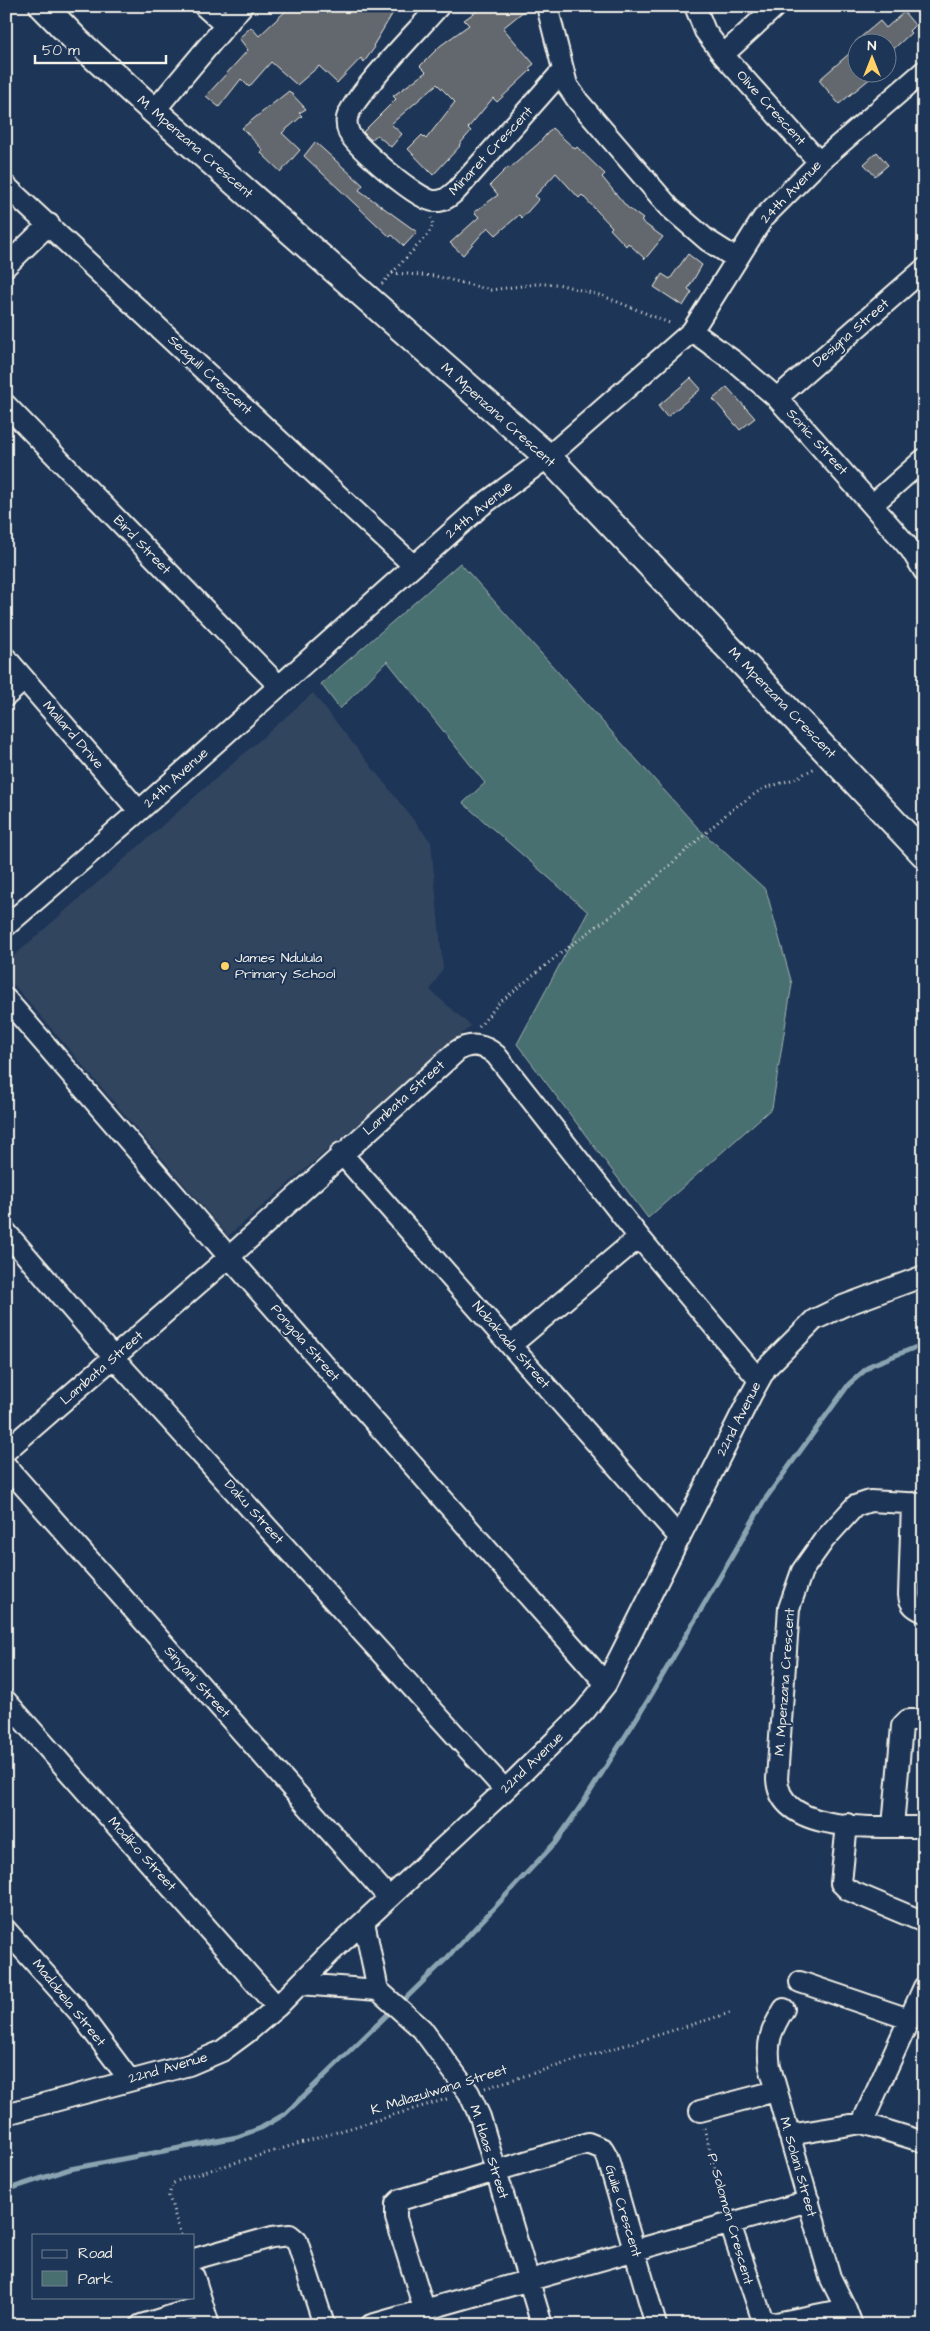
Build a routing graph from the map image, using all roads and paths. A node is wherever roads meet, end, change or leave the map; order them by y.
1 (43, 6) edge
2 (204, 6) edge
3 (242, 6) edge
4 (439, 6) edge
5 (547, 6) edge
6 (695, 6) edge
7 (776, 6) edge
8 (226, 25) junction
9 (724, 54) junction
10 (563, 70) junction
11 (924, 71) edge
12 (154, 111) junction
13 (819, 162) junction
14 (6, 186) edge
15 (428, 200) junction
16 (49, 224) junction
17 (737, 259) junction
18 (6, 266) edge
19 (924, 269) edge
20 (392, 273) junction
21 (367, 298) junction
22 (692, 332) junction
23 (778, 398) junction
24 (6, 405) edge
25 (548, 457) junction
26 (924, 459) edge
27 (872, 505) junction
28 (414, 566) junction
29 (924, 571) edge
30 (6, 658) edge
31 (24, 680) junction
32 (278, 685) junction
33 (6, 696) edge
34 (834, 758) junction
35 (139, 811) junction
36 (924, 854) edge
37 (6, 926) edge
38 (6, 999) edge
39 (462, 1048) junction
40 (341, 1154) junction
41 (6, 1232) edge
42 (639, 1237) junction
43 (229, 1257) junction
44 (924, 1276) edge
45 (511, 1345) junction
46 (114, 1358) junction
47 (759, 1380) junction
48 (6, 1450) edge
49 (6, 1466) edge
50 (918, 1504) edge
51 (680, 1538) junction
52 (924, 1612) edge
53 (606, 1684) junction
54 (6, 1701) edge
55 (924, 1720) edge
56 (505, 1790) junction
57 (847, 1824) junction
58 (892, 1826) junction
59 (924, 1827) edge
60 (389, 1898) junction
61 (364, 1922) junction
62 (924, 1922) edge
63 (6, 1930) edge
64 (800, 1982) dead end
65 (300, 1984) junction
66 (924, 1987) edge
67 (378, 1990) junction
68 (277, 2007) junction
69 (784, 2009) dead end
70 (733, 2012) dead end
71 (909, 2019) junction
72 (129, 2079) junction
73 (776, 2090) junction
74 (469, 2093) junction
75 (700, 2111) joint
76 (6, 2114) edge
77 (862, 2123) junction
78 (789, 2135) junction
79 (924, 2142) edge
80 (496, 2171) junction
81 (809, 2201) junction
82 (730, 2224) junction
83 (180, 2234) edge
84 (636, 2251) junction
85 (195, 2259) edge
86 (195, 2280) edge
87 (528, 2280) junction
88 (206, 2315) edge
89 (426, 2317) edge
90 (849, 2317) edge
91 (141, 2325) edge
92 (324, 2325) edge
93 (371, 2325) edge
94 (542, 2325) edge
95 (656, 2325) edge

1 - 12 main road, M. Mpenzana Crescent
2 - 8 street
3 - 8 street
4 - 15 street
5 - 10 street
6 - 9 street, Olive Crescent
7 - 9 street
8 - 12 street
9 - 13 street, Olive Crescent
10 - 15 street, Minaret Crescent
10 - 17 street
11 - 13 street, 24th Avenue
12 - 21 main road, M. Mpenzana Crescent
13 - 17 street, 24th Avenue
14 - 16 street, Seagull Crescent
15 - 20 path
16 - 18 street
16 - 28 street, Seagull Crescent
17 - 22 street, 24th Avenue
19 - 23 street, Designa Street
20 - 21 path
20 - 22 path
21 - 25 main road, M. Mpenzana Crescent
22 - 23 street, Sonic Street
22 - 25 street, 24th Avenue
23 - 27 street, Sonic Street
24 - 32 street, Bird Street
25 - 28 street, 24th Avenue
25 - 34 main road, M. Mpenzana Crescent
26 - 27 street
27 - 29 street, Sonic Street
28 - 32 street, 24th Avenue
30 - 31 street, Mallard Drive
31 - 33 street
31 - 35 street, Mallard Drive
32 - 35 street, 24th Avenue
34 - 36 main road, M. Mpenzana Crescent
34 - 39 path
35 - 37 street, 24th Avenue
38 - 43 street, Pongola Street
39 - 40 street, Lambata Street
39 - 42 street
40 - 43 street, Lambata Street
40 - 45 street, Nobakada Street
41 - 46 street, Daku Street
42 - 45 street
42 - 47 street
43 - 46 street, Lambata Street
43 - 53 street, Pongola Street
44 - 47 street, 22nd Avenue
45 - 51 street, Nobakada Street
46 - 48 street, Lambata Street
46 - 56 street, Daku Street
47 - 51 street, 22nd Avenue
49 - 60 street, Sinyani Street
50 - 52 street
50 - 57 street, M. Mpenzana Crescent
51 - 53 street, 22nd Avenue
53 - 56 street, 22nd Avenue
54 - 68 street, Modiko Street
55 - 58 street
56 - 60 street, 22nd Avenue
57 - 58 street, M. Mpenzana Crescent
57 - 62 street
58 - 59 street, M. Mpenzana Crescent
60 - 61 street, 22nd Avenue
61 - 65 street, 22nd Avenue
61 - 67 street
63 - 72 street, Madobela Street
64 - 71 street
65 - 67 street
65 - 68 street, 22nd Avenue
66 - 71 street
67 - 74 street, M. Haas Street
68 - 72 street, 22nd Avenue
69 - 73 street, M. Solani Street
70 - 74 path, K. Mdlazulwana Street
71 - 77 street
72 - 76 street, 22nd Avenue
73 - 75 street
73 - 78 street, M. Solani Street
74 - 80 street, M. Haas Street
74 - 83 path, K. Mdlazulwana Street
75 - 82 path, P. Solomon Crescent
77 - 78 street
77 - 79 street
78 - 81 street, M. Solani Street
80 - 84 street, Guile Crescent
80 - 87 street, M. Haas Street
80 - 89 street, Guile Crescent
81 - 82 street
81 - 90 street, M. Solani Street
82 - 84 street
82 - 90 street, P. Solomon Crescent
84 - 87 street
84 - 95 street, Guile Crescent
85 - 92 street
86 - 88 street
87 - 89 street
87 - 94 street, M. Haas Street
88 - 91 street
89 - 93 street

